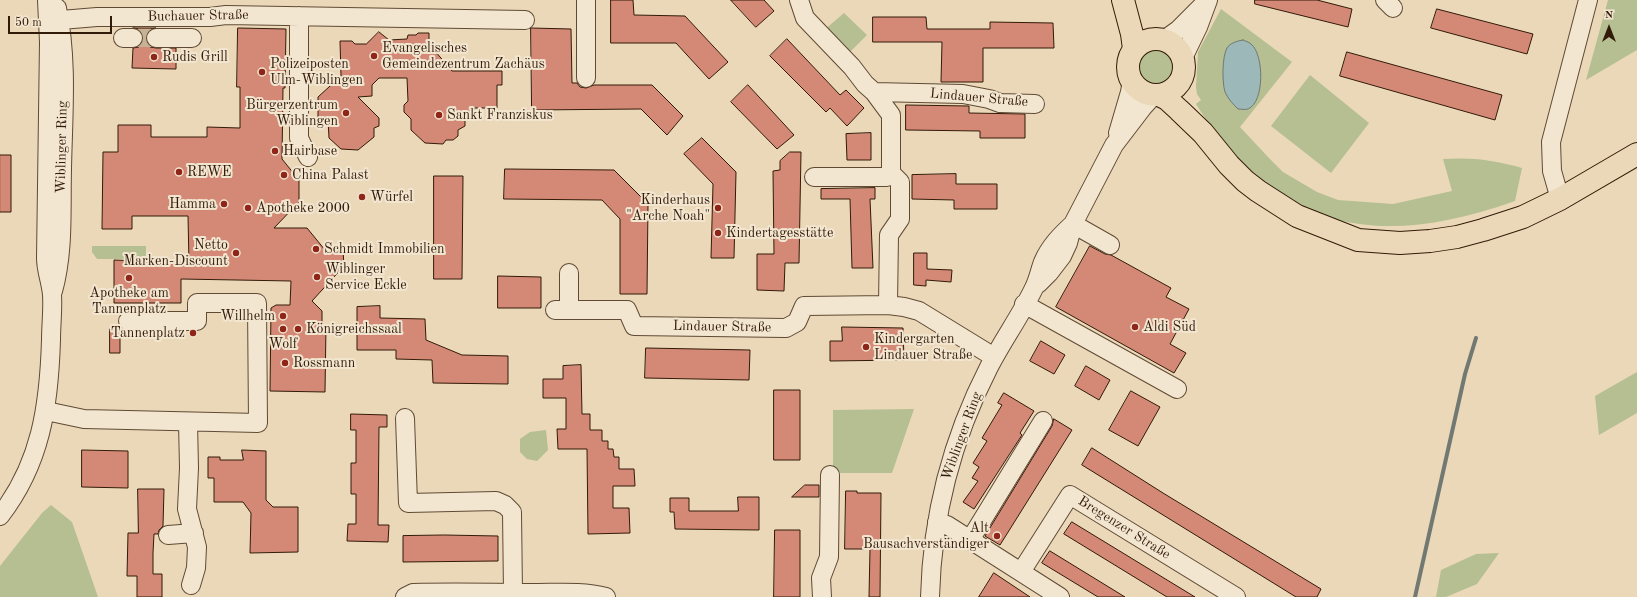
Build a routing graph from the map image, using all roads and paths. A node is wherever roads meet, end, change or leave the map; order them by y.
1 (47, 0) edge
2 (55, 0) edge
3 (586, 0) edge
4 (1123, 0) edge
5 (1129, 0) edge
6 (1207, 0) edge
7 (1588, 0) edge
8 (800, 5) edge
9 (293, 16) junction
10 (525, 20) dead end
11 (54, 21) junction
12 (156, 38) tunnel mouth
13 (192, 38) dead end
14 (1162, 39) junction
15 (1134, 49) junction
16 (1183, 58) junction
17 (586, 78) dead end
18 (1132, 80) junction
19 (1181, 80) junction
20 (874, 92) junction
21 (1156, 94) junction
22 (1035, 104) dead end
23 (1203, 134) junction
24 (1114, 145) junction
25 (1637, 154) edge
26 (308, 157) dead end
27 (891, 173) junction
28 (814, 177) dead end
29 (1560, 199) junction
30 (1073, 224) junction
31 (1110, 245) dead end
32 (569, 273) dead end
33 (1024, 304) junction
34 (888, 305) junction
35 (128, 321) dead end
36 (994, 357) junction
37 (1177, 389) dead end
38 (46, 411) junction
39 (405, 418) dead end
40 (1043, 420) dead end
41 (188, 422) junction
42 (830, 474) dead end
43 (0, 516) edge
44 (936, 522) junction
45 (194, 533) junction
46 (168, 535) dead end
47 (970, 540) junction
48 (1021, 572) junction
49 (197, 574) dead end
50 (513, 593) junction
51 (405, 597) edge
52 (606, 597) edge
53 (822, 597) edge
54 (930, 597) edge
55 (1060, 597) edge
56 (1236, 597) edge

1 - 11 street, Wiblinger Ring
2 - 11 street, Wiblinger Ring
3 - 17 street
4 - 15 main road
5 - 14 main road
6 - 14 street
6 - 16 street
7 - 29 street
8 - 20 street
9 - 10 street, Buchauer Straße
9 - 11 street, Buchauer Straße
9 - 26 street
11 - 38 street, Wiblinger Ring
12 - 13 street
14 - 15 main road
14 - 16 main road
15 - 18 main road
16 - 19 main road
18 - 21 main road
18 - 24 street, Wiblinger Ring
19 - 21 main road
19 - 23 main road
20 - 22 street, Lindauer Straße
20 - 27 street
21 - 23 main road
21 - 24 street, Wiblinger Ring
23 - 29 main road
24 - 30 street, Wiblinger Ring
25 - 29 main road
27 - 28 street
27 - 34 street
30 - 31 street
30 - 33 street, Wiblinger Ring
32 - 34 street, Lindauer Straße
33 - 36 street, Wiblinger Ring
33 - 37 street
34 - 36 street, Lindauer Straße
35 - 41 street
36 - 44 street, Wiblinger Ring
38 - 41 street
38 - 43 street, Wiblinger Ring
39 - 50 street
40 - 47 street
41 - 45 street
42 - 53 street
44 - 47 street
44 - 54 street, Wiblinger Ring
45 - 46 street
45 - 49 street
47 - 48 street
48 - 55 street
48 - 56 street, Bregenzer Straße
50 - 51 street
50 - 52 street

